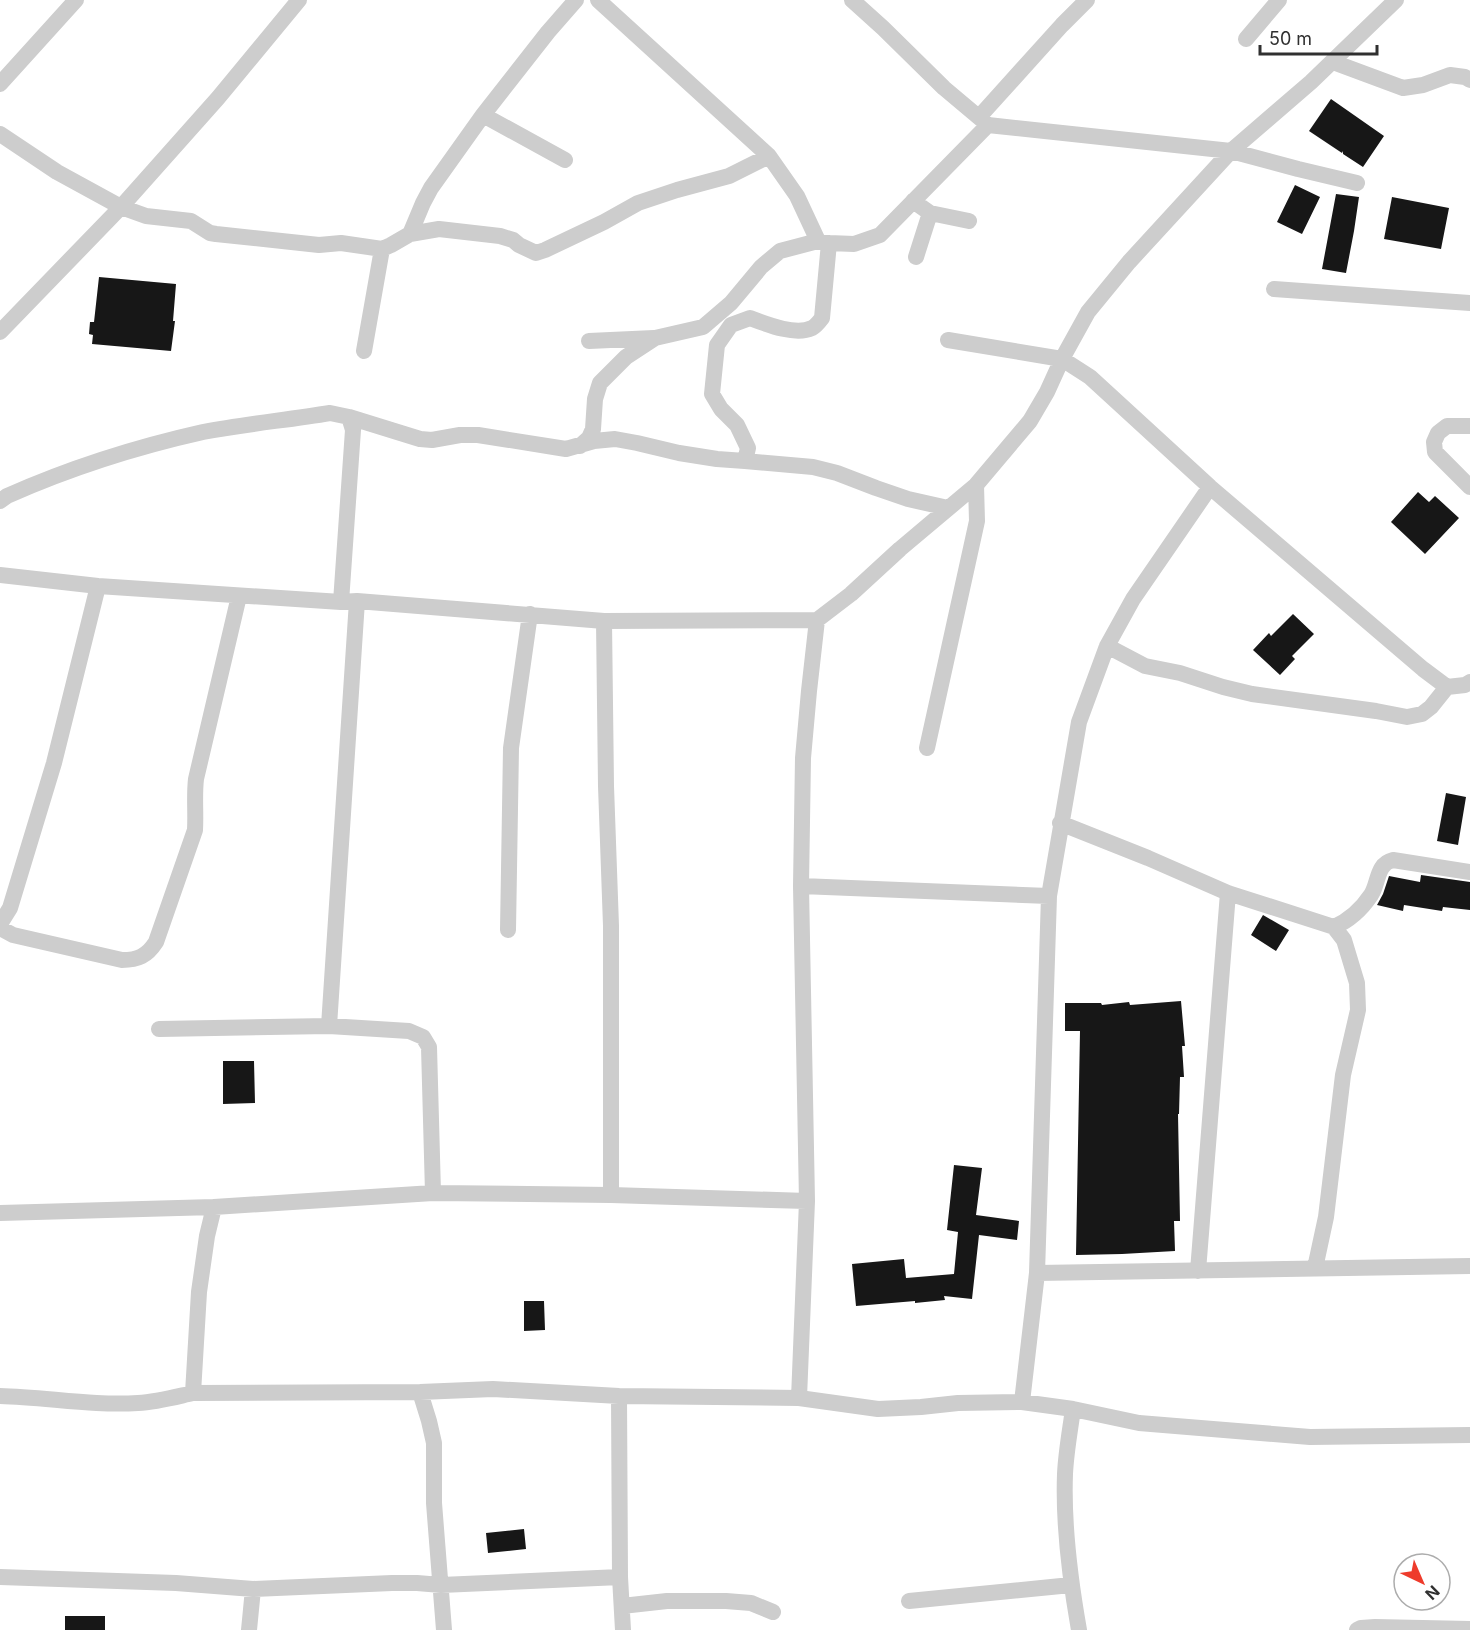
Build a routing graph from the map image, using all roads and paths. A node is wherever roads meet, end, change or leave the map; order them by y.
1 (76, 0) edge
2 (298, 0) edge
3 (576, 0) edge
4 (598, 0) edge
5 (852, 0) edge
6 (1088, 0) edge
7 (1279, 0) edge
8 (1396, 0) edge
9 (1246, 39) dead end
10 (1333, 62) junction
11 (1470, 80) edge
12 (0, 84) edge
13 (483, 116) junction
14 (984, 121) junction
15 (0, 134) edge
16 (1231, 151) junction
17 (768, 156) junction
18 (565, 160) dead end
19 (1357, 183) dead end
20 (913, 201) junction
21 (121, 207) junction
22 (930, 213) junction
23 (969, 221) dead end
24 (410, 234) junction
25 (823, 242) junction
26 (382, 249) junction
27 (916, 257) dead end
28 (1274, 289) dead end
29 (1470, 303) edge
30 (0, 332) edge
31 (655, 338) junction
32 (948, 340) dead end
33 (589, 341) dead end
34 (364, 351) dead end
35 (1062, 359) junction
36 (349, 417) junction
37 (1470, 426) edge
38 (580, 446) junction
39 (745, 461) junction
40 (975, 485) junction
41 (1210, 487) junction
42 (1470, 487) edge
43 (0, 501) edge
44 (948, 508) junction
45 (0, 575) edge
46 (98, 585) junction
47 (238, 596) junction
48 (349, 602) junction
49 (530, 614) junction
50 (818, 620) junction
51 (604, 621) junction
52 (1107, 646) junction
53 (1470, 682) edge
54 (1447, 687) junction
55 (927, 748) dead end
56 (1060, 823) junction
57 (1470, 872) edge
58 (801, 886) junction
59 (1228, 893) junction
60 (1048, 896) junction
61 (0, 926) edge
62 (1334, 927) junction
63 (508, 930) dead end
64 (329, 1026) junction
65 (159, 1029) dead end
66 (433, 1193) junction
67 (611, 1195) junction
68 (807, 1202) junction
69 (214, 1207) junction
70 (0, 1213) edge
71 (1470, 1266) edge
72 (1315, 1268) junction
73 (1198, 1271) junction
74 (1037, 1273) junction
75 (420, 1392) junction
76 (193, 1393) junction
77 (0, 1396) edge
78 (619, 1396) junction
79 (800, 1398) junction
80 (1022, 1402) junction
81 (1073, 1409) junction
82 (1470, 1436) edge
83 (0, 1577) edge
84 (620, 1577) junction
85 (441, 1585) junction
86 (1071, 1585) junction
87 (253, 1588) junction
88 (909, 1601) dead end
89 (622, 1606) junction
90 (773, 1612) dead end
91 (1470, 1629) edge
92 (249, 1630) edge
93 (444, 1630) edge
94 (623, 1630) edge
95 (1079, 1630) edge
96 (1357, 1630) edge

1 - 12 street
2 - 21 street
3 - 13 street
4 - 17 street
5 - 14 street
6 - 14 street
7 - 9 street
8 - 10 street
10 - 11 street
10 - 16 street
13 - 18 street
13 - 24 street
14 - 16 street
14 - 20 street
15 - 21 street
16 - 19 street
16 - 35 street
17 - 24 street
17 - 25 street
20 - 22 street
20 - 25 street
21 - 26 street
21 - 30 street
22 - 23 street
22 - 27 street
24 - 26 street
25 - 31 street
25 - 39 street
26 - 34 street
28 - 29 street
31 - 33 street
31 - 38 street
32 - 35 street
35 - 40 street
35 - 41 street
36 - 38 street
36 - 43 street
36 - 48 street
37 - 42 street
38 - 39 street
39 - 44 street
40 - 44 street
40 - 55 street
41 - 52 street
41 - 54 street
44 - 50 street
45 - 46 street
46 - 47 street
46 - 61 street
47 - 48 street
47 - 61 street
48 - 49 street
48 - 64 street
49 - 51 street
49 - 63 street
50 - 51 street
50 - 58 street
51 - 67 street
52 - 54 street
52 - 56 street
53 - 54 street
56 - 59 street
56 - 60 street
57 - 62 street
58 - 60 street
58 - 68 street
59 - 62 street
59 - 73 street
60 - 74 street
62 - 72 street
64 - 65 street
64 - 66 street
66 - 67 street
66 - 69 street
67 - 68 street
68 - 79 street
69 - 70 street
69 - 76 street
71 - 72 street
72 - 73 street
73 - 74 street
74 - 80 street
75 - 76 street
75 - 78 street
75 - 85 street
76 - 77 street
78 - 79 street
78 - 84 street
79 - 80 street
80 - 81 street
81 - 82 street
81 - 86 street
83 - 87 street
84 - 85 street
84 - 89 street
85 - 87 street
85 - 93 street
86 - 88 street
86 - 95 street
87 - 92 street
89 - 90 street
89 - 94 street
91 - 96 street

